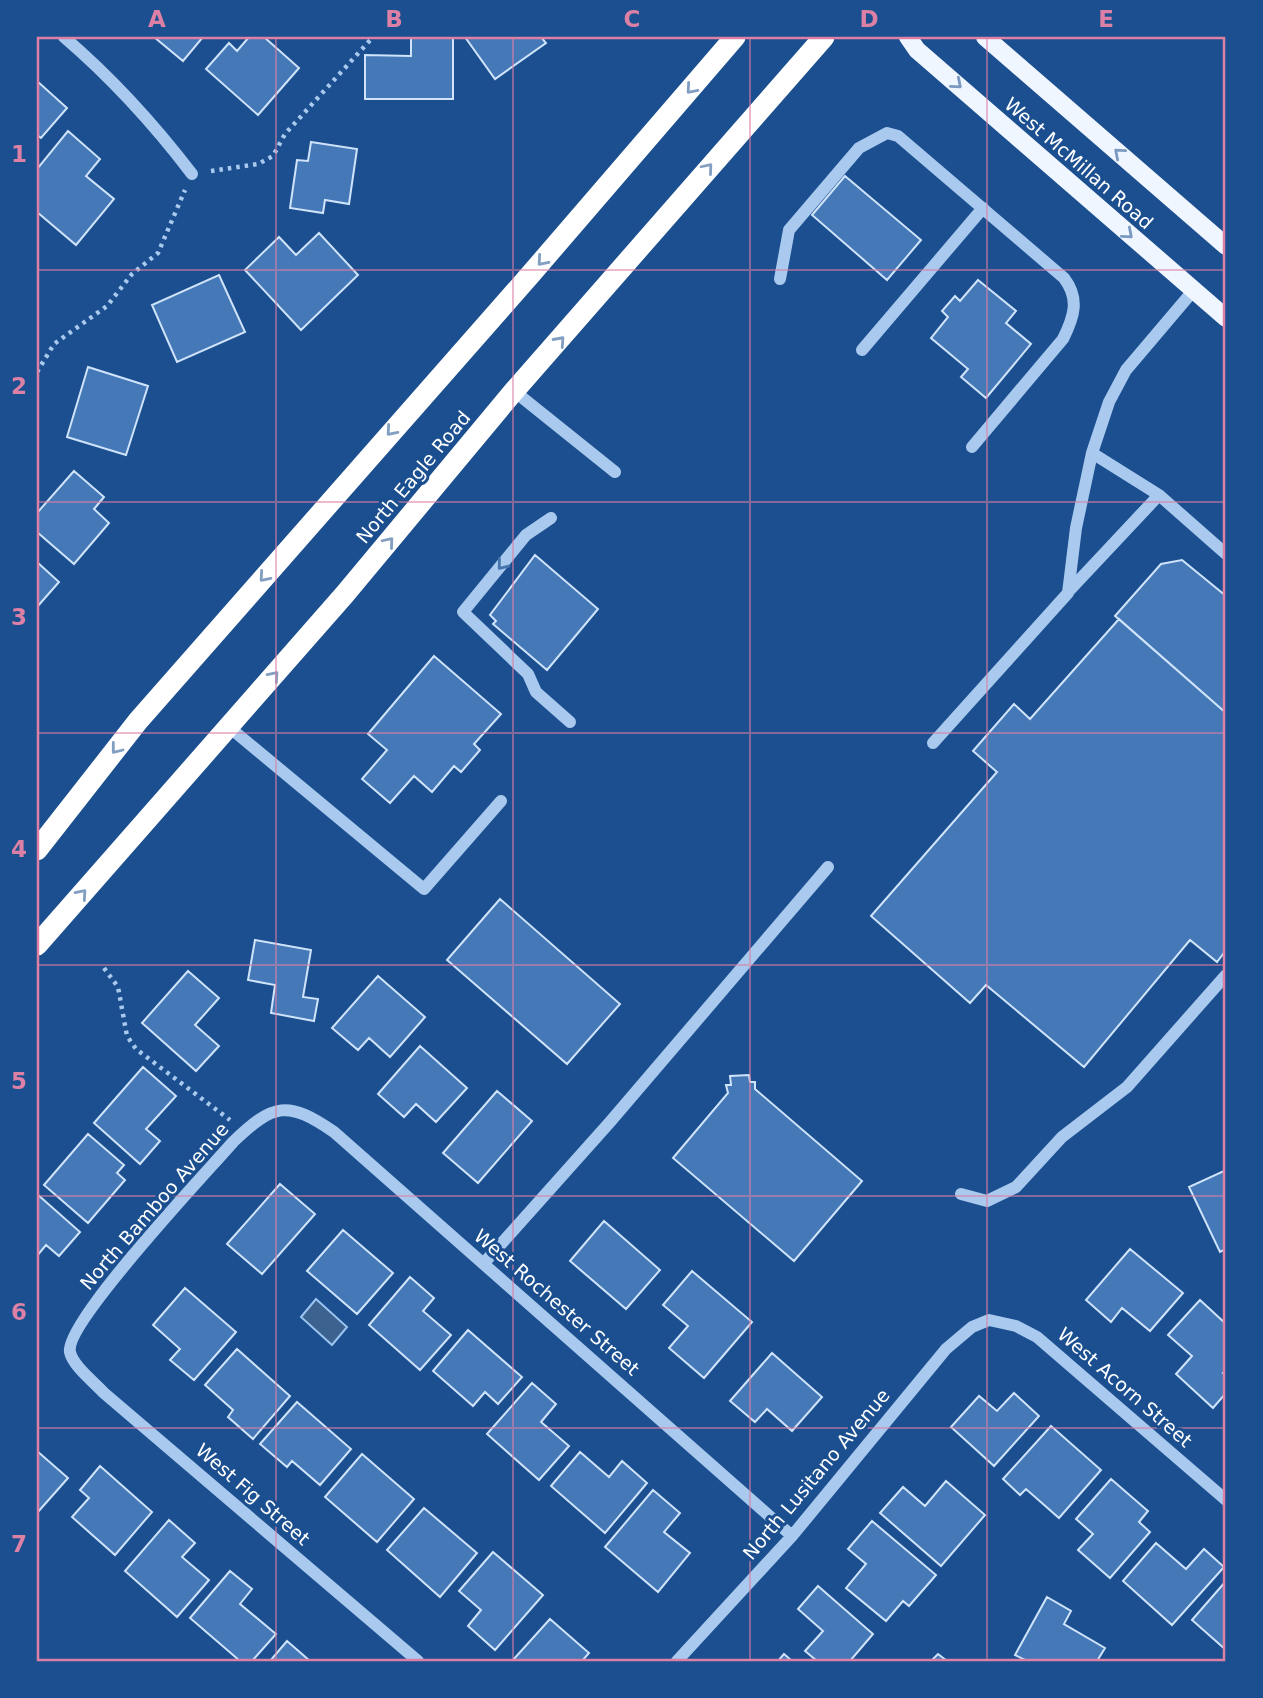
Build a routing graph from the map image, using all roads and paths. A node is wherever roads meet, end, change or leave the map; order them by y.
1 (64, 37) edge
2 (373, 37) edge
3 (735, 37) edge
4 (824, 37) edge
5 (908, 37) edge
6 (985, 37) edge
7 (192, 174) junction
8 (983, 208) junction
9 (1226, 246) edge
10 (780, 279) dead end
11 (1193, 291) junction
12 (1226, 318) edge
13 (862, 350) dead end
14 (37, 372) edge
15 (514, 391) junction
16 (972, 447) dead end
17 (1092, 453) junction
18 (615, 472) dead end
19 (1160, 495) junction
20 (551, 518) dead end
21 (1226, 554) edge
22 (1068, 593) junction
23 (570, 722) dead end
24 (229, 727) junction
25 (933, 743) dead end
26 (501, 801) dead end
27 (37, 850) edge
28 (828, 867) dead end
29 (37, 945) edge
30 (104, 968) dead end
31 (1226, 975) edge
32 (289, 1108) joint
33 (245, 1131) junction
34 (961, 1194) dead end
35 (484, 1263) junction
36 (989, 1320) joint
37 (69, 1350) joint
38 (1226, 1500) edge
39 (792, 1536) junction
40 (418, 1661) edge
41 (677, 1661) edge

1 - 7 street
2 - 7 path
3 -> 27 highway
15 -> 4 highway, North Eagle Road
5 -> 11 main road, West McMillan Road
9 -> 6 main road, West McMillan Road
7 - 14 path
8 - 10 street
8 - 13 street
8 - 16 street
11 - 12 main road, West McMillan Road
11 - 17 street
15 - 18 street
24 -> 15 highway, North Eagle Road
17 - 19 street
17 - 22 street
19 - 21 street
19 - 22 street
20 -> 23 street
22 - 25 street
24 - 26 street
29 -> 24 highway, North Eagle Road
28 - 35 street
30 - 33 path
31 - 34 street
32 - 33 street, North Bamboo Avenue
32 - 35 street, West Rochester Street
33 - 37 street, North Bamboo Avenue
35 - 39 street, West Rochester Street
36 - 38 street, West Acorn Street
36 - 39 street, North Lusitano Avenue
37 - 40 street, West Fig Street
39 - 41 street, North Lusitano Avenue

